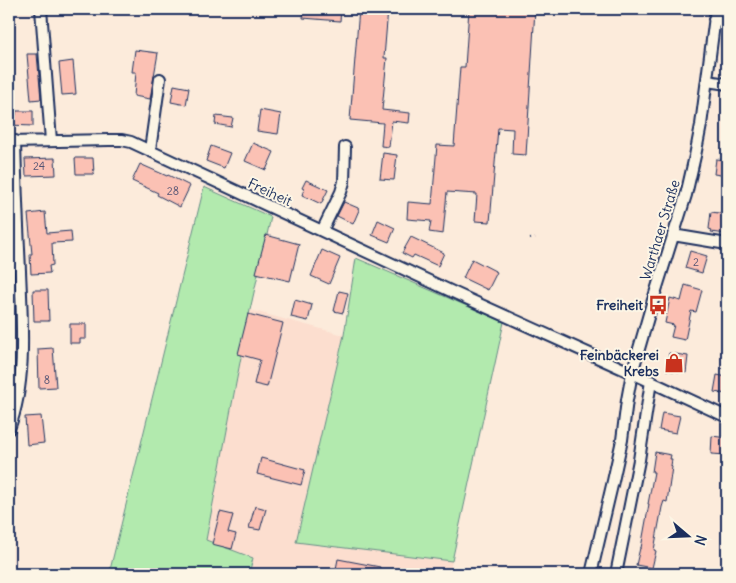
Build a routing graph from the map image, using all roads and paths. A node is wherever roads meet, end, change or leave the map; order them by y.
1 (41, 9) edge
2 (715, 14) edge
3 (727, 21) edge
4 (160, 79) dead end
5 (707, 82) junction
6 (727, 84) edge
7 (51, 141) junction
8 (12, 142) edge
9 (345, 147) dead end
10 (150, 150) junction
11 (322, 231) junction
12 (673, 235) junction
13 (535, 238) dead end
14 (530, 240) dead end
15 (727, 244) edge
16 (632, 373) junction
17 (651, 381) junction
18 (727, 417) edge
19 (9, 429) edge
20 (591, 574) edge
21 (616, 574) edge

1 - 7 street
2 - 3 street
2 - 5 street, Warthaer Straße
4 - 10 street
5 - 6 street
5 - 12 street, Warthaer Straße
7 - 8 street, Freiheit
7 - 10 street, Freiheit
8 - 19 street
9 - 11 street
10 - 11 street, Freiheit
11 - 16 street, Freiheit
12 - 15 street
12 - 16 street, Warthaer Straße
13 - 14 path
16 - 17 street, Freiheit
16 - 20 street, Warthaer Straße
17 - 18 street, Freiheit
17 - 21 street

